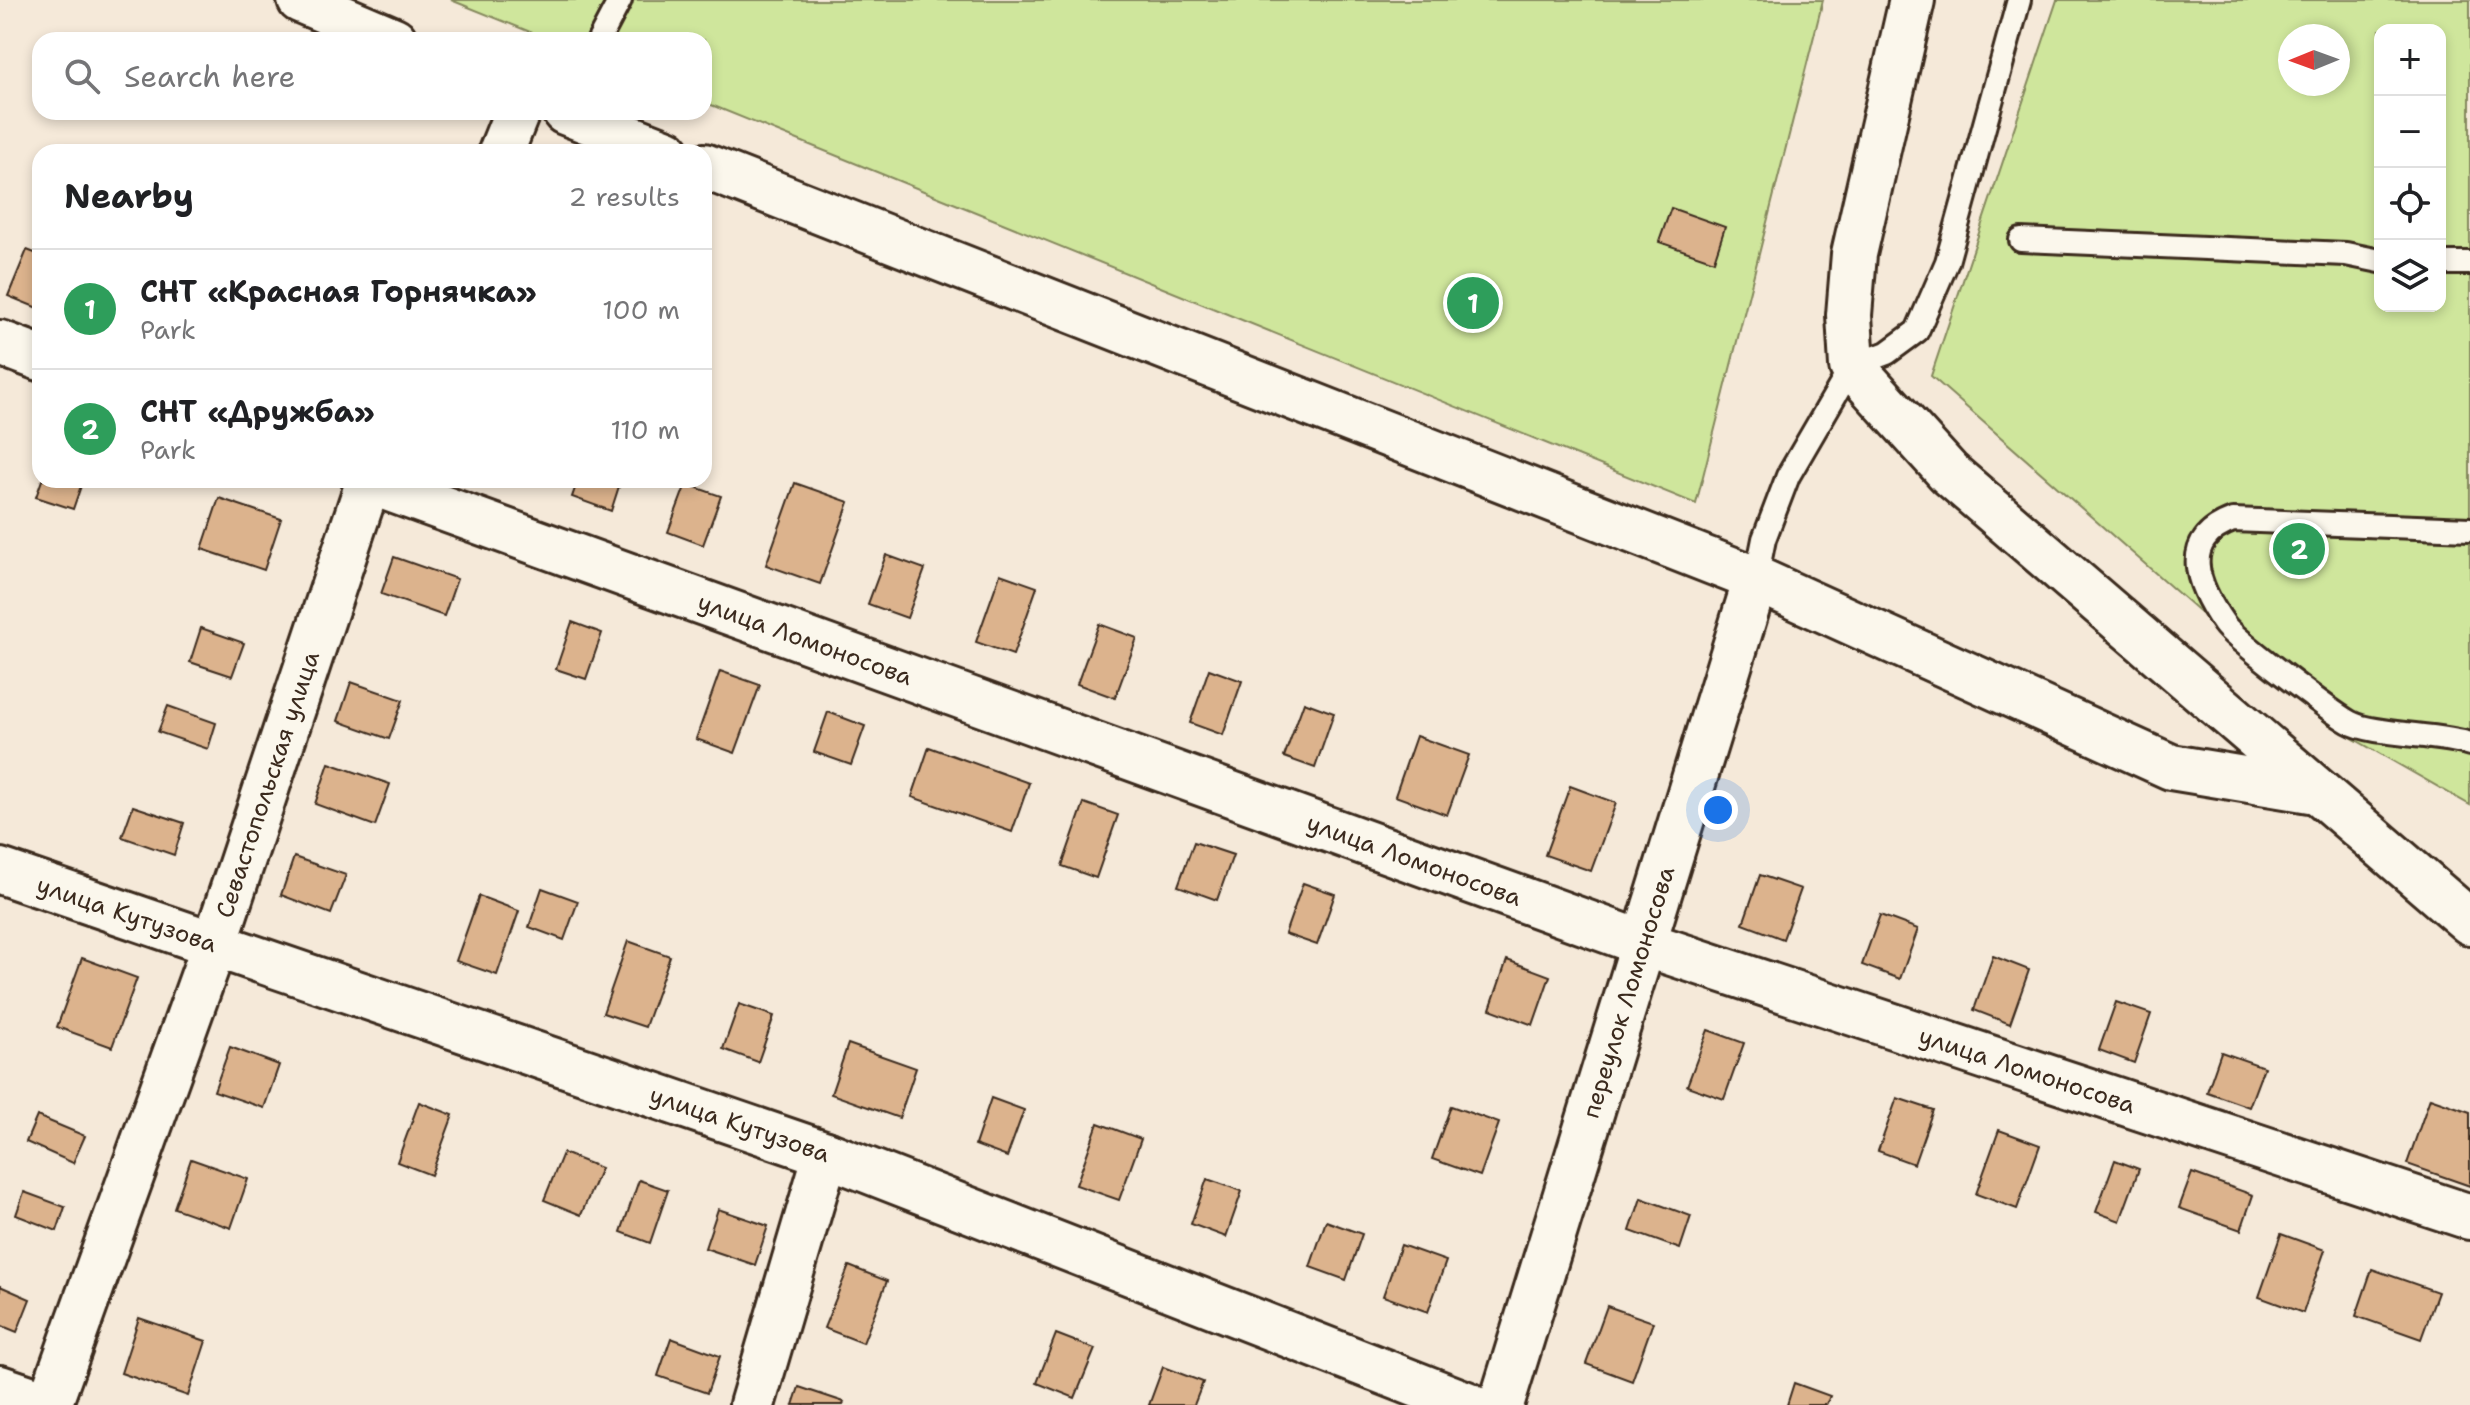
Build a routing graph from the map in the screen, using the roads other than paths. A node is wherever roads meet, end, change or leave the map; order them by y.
1 (300, 0) edge
2 (620, 0) edge
3 (1912, 0) edge
4 (2019, 0) edge
5 (375, 32) edge
6 (603, 32) edge
7 (514, 120) edge
8 (585, 120) edge
9 (504, 144) edge
10 (647, 144) edge
11 (712, 169) edge
12 (2021, 240) dead end
13 (2374, 260) edge
14 (2446, 263) edge
15 (2470, 263) edge
16 (0, 343) edge
17 (32, 355) edge
18 (1852, 366) junction
19 (365, 488) edge
20 (390, 488) edge
21 (2470, 529) edge
22 (1756, 579) junction
23 (2470, 744) edge
24 (2316, 791) junction
25 (0, 871) edge
26 (2470, 922) edge
27 (1645, 944) junction
28 (214, 946) junction
29 (826, 1154) junction
30 (2470, 1217) edge
31 (0, 1388) edge
32 (50, 1405) edge
33 (752, 1405) edge
34 (1469, 1405) edge
35 (1501, 1405) edge

1 - 5 street
2 - 6 lane
3 - 18 street
4 - 18 lane
7 - 9 street
8 - 10 street
11 - 22 street
12 - 13 lane
14 - 15 lane
16 - 17 street
18 - 22 lane
18 - 24 street
19 - 28 street, Севастопольская улица
20 - 27 street, улица Ломоносова
21 - 23 lane
22 - 24 street
22 - 27 street, переулок Ломоносова
24 - 26 street
25 - 28 street, улица Кутузова
27 - 30 street, улица Ломоносова
27 - 35 street, переулок Ломоносова
28 - 29 street, улица Кутузова
28 - 32 street, Севастопольская улица
29 - 33 street
29 - 34 street, улица Кутузова
31 - 32 street

